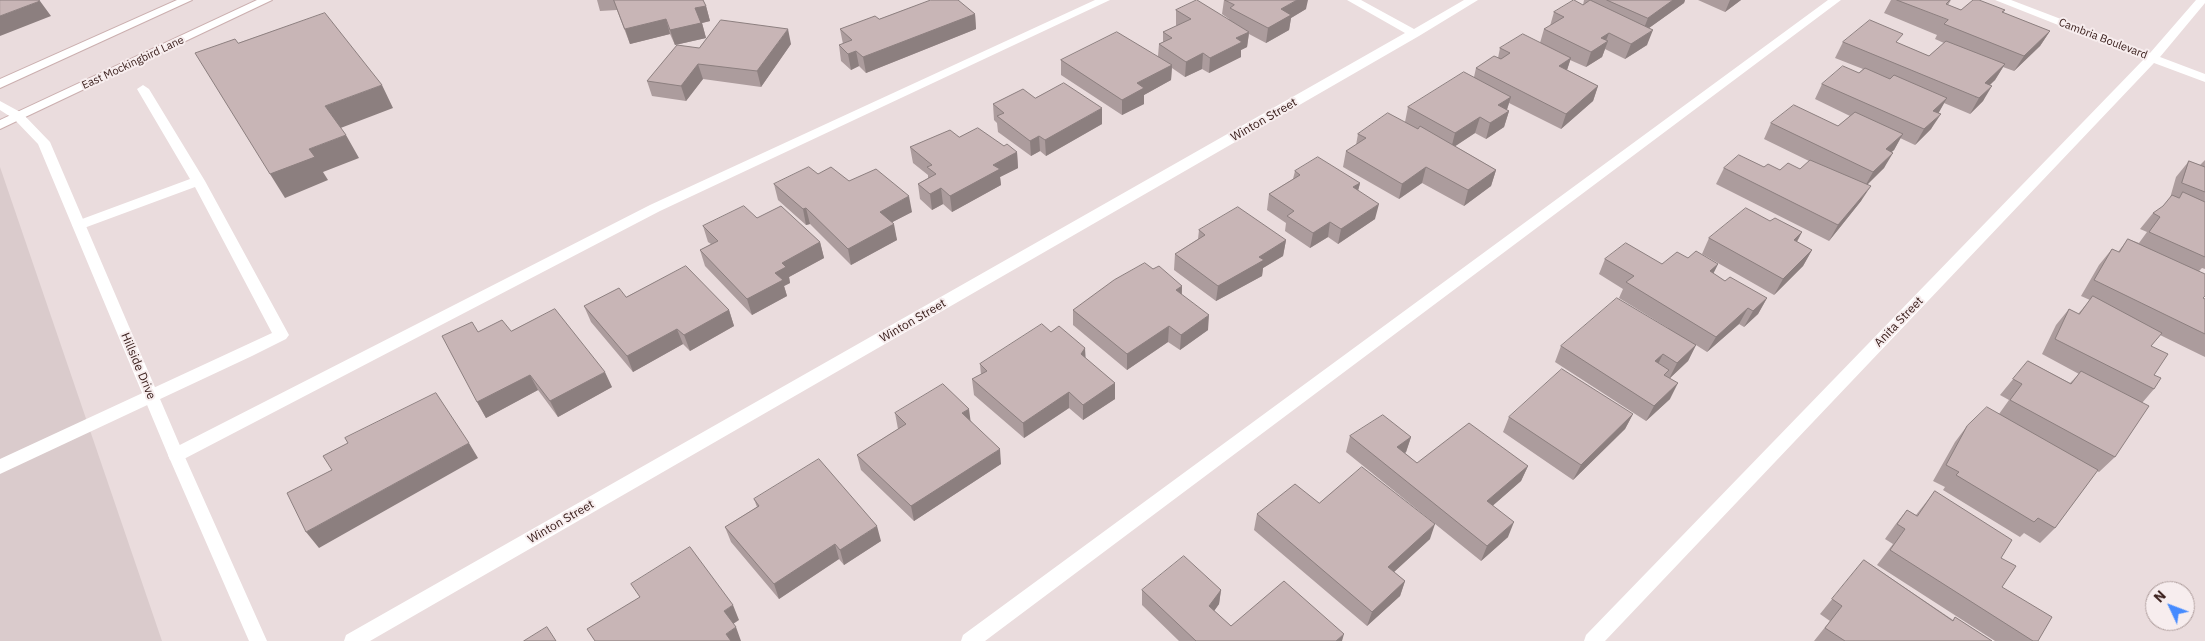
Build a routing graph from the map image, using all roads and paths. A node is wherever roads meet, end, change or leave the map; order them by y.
1 (186, 0) edge
2 (266, 0) edge
3 (1104, 0) edge
4 (1353, 0) edge
5 (1472, 0) edge
6 (1835, 0) edge
7 (2001, 0) edge
8 (2202, 0) edge
9 (1415, 34) junction
10 (2152, 58) junction
11 (2205, 78) edge
12 (0, 84) edge
13 (143, 89) dead end
14 (0, 105) edge
15 (18, 116) junction
16 (0, 125) edge
17 (198, 181) junction
18 (80, 225) junction
19 (151, 396) junction
20 (176, 455) junction
21 (0, 467) edge
22 (258, 641) edge
23 (353, 641) edge
24 (970, 641) edge
25 (1593, 641) edge

1 - 12 street
2 - 15 street, East Mockingbird Lane
3 - 20 street
4 - 9 street
5 - 9 street, Winton Street
6 - 24 street
7 - 10 street, Cambria Boulevard
8 - 10 street, Anita Street
9 - 23 street, Winton Street
10 - 11 street, Cambria Boulevard
10 - 25 street, Anita Street
13 - 17 street
14 - 15 street, Hillside Drive
15 - 16 street, East Mockingbird Lane
15 - 18 street, Hillside Drive
17 - 18 street
17 - 19 street
18 - 19 street, Hillside Drive
19 - 20 street, Hillside Drive
19 - 21 street
20 - 22 street, Hillside Drive

